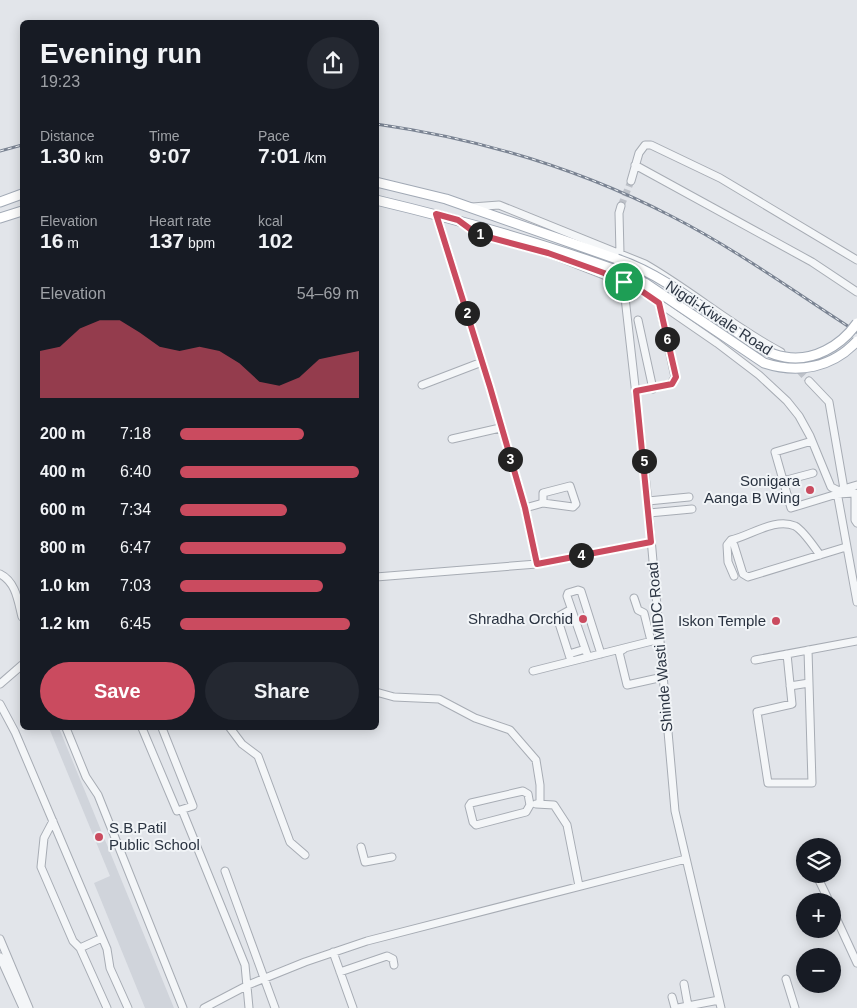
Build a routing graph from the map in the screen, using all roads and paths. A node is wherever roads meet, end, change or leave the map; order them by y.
1 (635, 165) junction
2 (631, 181) tunnel mouth
3 (379, 183) edge
4 (20, 195) edge
5 (379, 201) edge
6 (0, 202) edge
7 (621, 206) tunnel mouth
8 (468, 208) junction
9 (20, 212) edge
10 (436, 214) junction
11 (0, 218) edge
12 (458, 220) junction
13 (620, 253) junction
14 (857, 260) edge
15 (624, 282) junction
16 (857, 292) edge
17 (659, 303) junction
18 (638, 320) dead end
19 (857, 323) edge
20 (857, 342) edge
21 (781, 352) tunnel mouth
22 (482, 362) junction
23 (810, 381) tunnel mouth
24 (422, 385) dead end
25 (653, 389) junction
26 (636, 391) junction
27 (500, 428) junction
28 (452, 439) dead end
29 (812, 441) junction
30 (813, 473) dead end
31 (783, 481) junction
32 (857, 485) edge
33 (839, 491) junction
34 (856, 493) edge
35 (689, 497) dead end
36 (656, 500) junction
37 (648, 501) junction
38 (543, 503) junction
39 (525, 508) junction
40 (692, 509) dead end
41 (657, 512) junction
42 (649, 513) junction
43 (857, 523) edge
44 (651, 542) junction
45 (734, 545) dead end
46 (846, 547) junction
47 (820, 555) junction
48 (537, 564) junction
49 (0, 574) edge
50 (734, 576) dead end
51 (379, 577) edge
52 (634, 598) dead end
53 (857, 602) edge
54 (20, 610) edge
55 (660, 640) junction
56 (652, 641) junction
57 (857, 641) edge
58 (598, 645) junction
59 (584, 649) junction
60 (808, 650) junction
61 (601, 654) junction
62 (787, 654) junction
63 (586, 657) junction
64 (570, 658) junction
65 (755, 660) dead end
66 (20, 667) edge
67 (533, 671) dead end
68 (663, 677) junction
69 (809, 683) junction
70 (0, 684) edge
71 (790, 686) junction
72 (379, 693) edge
73 (0, 704) edge
74 (67, 730) edge
75 (143, 730) edge
76 (163, 730) edge
77 (232, 730) edge
78 (540, 804) junction
79 (530, 805) junction
80 (182, 810) junction
81 (53, 821) junction
82 (361, 847) dead end
83 (306, 855) dead end
84 (392, 857) dead end
85 (686, 859) junction
86 (225, 871) dead end
87 (579, 886) junction
88 (841, 928) edge
89 (102, 938) junction
90 (0, 939) edge
91 (80, 948) junction
92 (333, 952) junction
93 (0, 957) edge
94 (857, 963) edge
95 (394, 965) dead end
96 (340, 972) junction
97 (786, 979) dead end
98 (264, 980) junction
99 (684, 984) dead end
100 (248, 985) junction
101 (672, 997) dead end
102 (720, 1004) edge
103 (688, 1006) junction
104 (23, 1008) edge
105 (29, 1008) edge
106 (107, 1008) edge
107 (128, 1008) edge
108 (183, 1008) edge
109 (204, 1008) edge
110 (249, 1008) edge
111 (275, 1008) edge
112 (354, 1008) edge
113 (677, 1008) edge
114 (795, 1008) edge

1 - 2 street
1 - 14 street
1 - 16 street
3 - 8 main road, Nigdi-Kiwale Road
4 - 6 main road
5 - 10 main road, Nigdi-Kiwale Road
7 - 13 street, Shinde Wasti MIDC Road
8 - 13 street
8 - 19 main road, Nigdi-Kiwale Road, bridge
9 - 11 main road
10 - 12 main road, Nigdi-Kiwale Road
10 - 22 street
12 - 15 street
12 - 20 main road, Nigdi-Kiwale Road, bridge
13 - 15 street, Shinde Wasti MIDC Road
13 - 21 street
15 - 17 street
15 - 26 street, Shinde Wasti MIDC Road
17 - 25 street
17 - 29 street
18 - 25 street
22 - 24 street
22 - 27 street
23 - 33 street
25 - 26 street
26 - 37 street, Shinde Wasti MIDC Road
27 - 28 street
27 - 39 street
29 - 31 street
29 - 33 street
30 - 31 street
31 - 33 street
32 - 33 street
33 - 34 street
33 - 46 street
34 - 43 street
35 - 36 street
36 - 37 street
36 - 41 street
37 - 42 street, Shinde Wasti MIDC Road
38 - 38 street
38 - 39 street
39 - 48 street
40 - 41 street
41 - 42 street
42 - 44 street, Shinde Wasti MIDC Road
44 - 48 street
44 - 55 street, Shinde Wasti MIDC Road
45 - 47 street
46 - 47 street
46 - 53 street
47 - 50 street
48 - 51 street
49 - 54 street
52 - 56 street
55 - 56 street
55 - 68 street, Shinde Wasti MIDC Road
55 - 68 street
56 - 61 street
57 - 60 street
58 - 59 street
58 - 59 street
58 - 61 street
59 - 63 street
59 - 64 street
59 - 64 street
60 - 62 street
60 - 69 street
61 - 63 street
62 - 65 street
62 - 71 street
63 - 64 street
64 - 67 street
66 - 70 street
68 - 85 street, Shinde Wasti MIDC Road
69 - 71 street
69 - 71 street
72 - 78 street
73 - 81 street
74 - 108 street
75 - 80 street
76 - 80 street
77 - 83 street
78 - 79 street
78 - 87 street
79 - 79 street
80 - 100 street
81 - 89 street
81 - 91 street
82 - 84 street
85 - 87 street
85 - 102 street, Shinde Wasti MIDC Road
86 - 98 street
87 - 92 street
88 - 94 street
89 - 91 street
89 - 107 street
90 - 105 street
91 - 106 street
92 - 96 street
92 - 98 street
93 - 104 street
95 - 96 street
96 - 112 street
97 - 114 street
98 - 100 street
98 - 111 street
99 - 103 street
100 - 109 street
100 - 110 street
101 - 113 street
102 - 103 street
103 - 113 street

